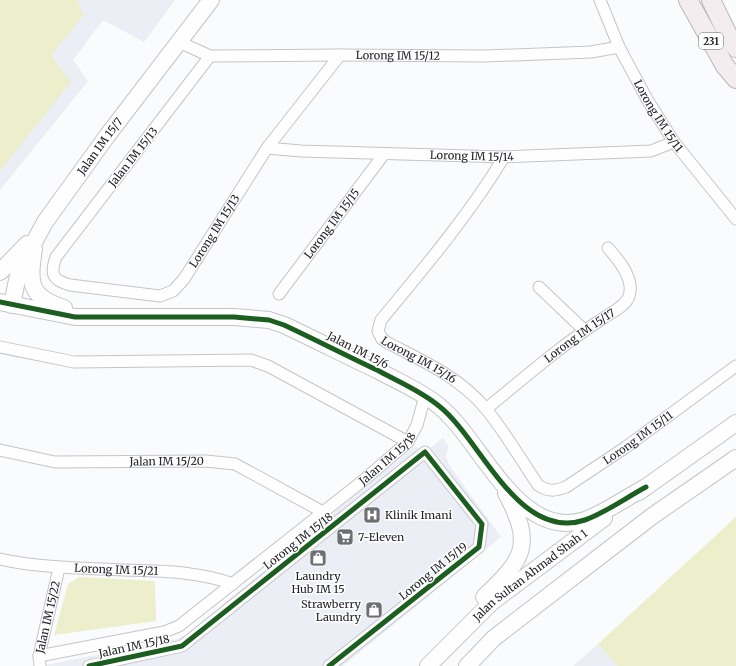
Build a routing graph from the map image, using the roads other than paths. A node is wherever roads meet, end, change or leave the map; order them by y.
1 (211, 0) edge
2 (600, 0) edge
3 (688, 0) edge
4 (711, 0) edge
5 (179, 42) junction
6 (619, 46) junction
7 (736, 48) edge
8 (340, 55) junction
9 (210, 56) junction
10 (736, 79) edge
11 (674, 142) junction
12 (267, 148) junction
13 (384, 154) junction
14 (504, 156) junction
15 (736, 219) edge
16 (36, 236) junction
17 (608, 248) dead end
18 (56, 256) joint
19 (0, 272) edge
20 (540, 287) dead end
21 (280, 294) dead end
22 (6, 304) edge
23 (97, 317) junction
24 (584, 330) junction
25 (0, 347) edge
26 (736, 366) edge
27 (425, 396) junction
28 (486, 409) junction
29 (736, 423) edge
30 (408, 442) junction
31 (0, 450) edge
32 (425, 452) joint
33 (736, 458) edge
34 (496, 474) junction
35 (646, 487) junction
36 (556, 491) joint
37 (323, 512) junction
38 (0, 559) edge
39 (59, 568) junction
40 (233, 584) junction
41 (182, 646) joint
42 (40, 661) edge
43 (429, 665) edge
44 (89, 666) edge
45 (329, 666) edge
46 (467, 666) edge

1 - 5 street, Jalan IM 15/7
2 - 6 street, Lorong IM 15/11
3 - 10 main road, 231
4 - 7 main road, 231
5 - 9 street, Lorong IM 15/12
5 - 16 street, Jalan IM 15/7
6 - 8 street, Lorong IM 15/12
6 - 11 street, Lorong IM 15/11
8 - 9 street, Lorong IM 15/12
8 - 12 street, Lorong IM 15/13
9 - 18 street, Jalan IM 15/13
11 - 14 street, Lorong IM 15/14
11 - 15 street, Lorong IM 15/11
12 - 13 street, Lorong IM 15/14
12 - 18 street, Lorong IM 15/13
13 - 14 street, Lorong IM 15/14
13 - 21 street, Lorong IM 15/15
14 - 28 street, Lorong IM 15/16
16 - 19 street
16 - 22 street, Jalan IM 15/7
16 - 23 street
17 - 24 street, Lorong IM 15/17
20 - 24 street
22 - 23 street, Jalan IM 15/6
23 - 27 street, Jalan IM 15/6
24 - 28 street, Lorong IM 15/17
25 - 30 street
26 - 36 street, Lorong IM 15/11
27 - 30 street, Jalan IM 15/18
27 - 34 street, Jalan IM 15/6
28 - 36 street, Lorong IM 15/16
29 - 35 street, Jalan Sultan Ahmad Shah 1
30 - 37 street, Jalan IM 15/18
31 - 37 street, Jalan IM 15/20
32 - 41 street, Lorong IM 15/18
32 - 45 street, Lorong IM 15/19
33 - 46 street
34 - 35 street, Jalan IM 15/6
34 - 43 street, Jalan IM 15/6
35 - 43 street, Jalan Sultan Ahmad Shah 1
37 - 40 street, Jalan IM 15/18
38 - 39 street, Lorong IM 15/21
39 - 40 street, Lorong IM 15/21
39 - 42 street, Jalan IM 15/22
40 - 42 street, Jalan IM 15/18
41 - 44 street, Jalan IM 15/18

